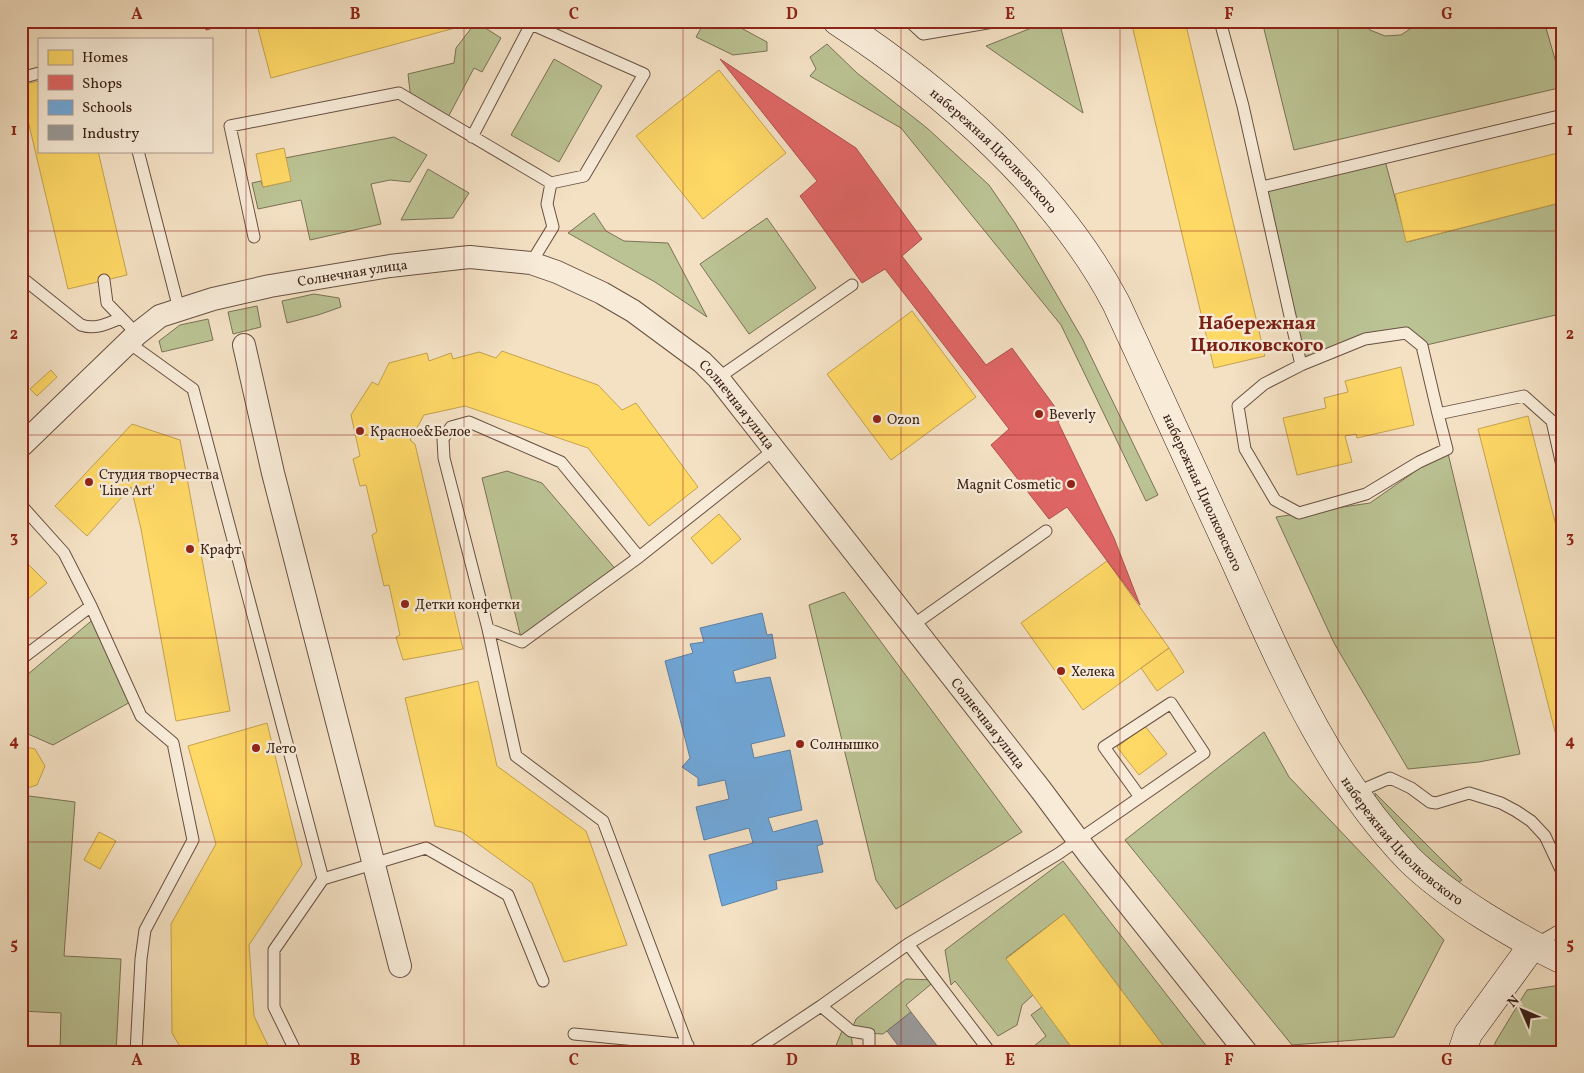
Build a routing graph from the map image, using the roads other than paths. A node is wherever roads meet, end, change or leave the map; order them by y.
1 (837, 21) edge
2 (909, 21) edge
3 (998, 21) edge
4 (1220, 21) edge
5 (38, 74) edge
6 (21, 78) edge
7 (1563, 114) edge
8 (472, 137) junction
9 (138, 152) edge
10 (551, 183) junction
11 (1262, 187) junction
12 (254, 237) dead end
13 (531, 263) junction
14 (21, 277) edge
15 (104, 280) dead end
16 (852, 284) dead end
17 (179, 309) junction
18 (121, 318) junction
19 (133, 338) junction
20 (244, 345) dead end
21 (1301, 365) junction
22 (718, 378) junction
23 (1438, 414) junction
24 (21, 446) edge
25 (775, 449) junction
26 (1563, 470) edge
27 (21, 505) edge
28 (1046, 532) dead end
29 (639, 557) junction
30 (91, 606) junction
31 (913, 625) junction
32 (488, 628) junction
33 (21, 659) edge
34 (1355, 793) junction
35 (1140, 796) junction
36 (1078, 839) junction
37 (374, 863) junction
38 (1563, 874) edge
39 (323, 879) junction
40 (1563, 926) edge
41 (908, 944) junction
42 (1532, 946) junction
43 (1563, 960) edge
44 (400, 966) dead end
45 (544, 981) dead end
46 (821, 1006) junction
47 (574, 1034) dead end
48 (689, 1048) edge
49 (136, 1052) edge
50 (296, 1052) edge
51 (752, 1052) edge
52 (869, 1052) edge
53 (990, 1052) edge
54 (1246, 1052) edge
55 (1462, 1052) edge

1 - 34 main road, набережная Циолковского
2 - 3 lane
4 - 11 lane
5 - 6 lane
7 - 11 lane
8 - 10 lane
8 - 10 lane
8 - 12 lane
9 - 17 lane
10 - 13 lane
11 - 21 lane
13 - 17 street, Солнечная улица
13 - 22 street, Солнечная улица
14 - 18 lane
15 - 18 lane
16 - 22 lane
17 - 19 street, Солнечная улица
18 - 19 lane
19 - 24 street, Солнечная улица
19 - 39 lane
20 - 37 street
21 - 23 lane
21 - 23 lane
22 - 25 street, Солнечная улица
23 - 26 lane
25 - 29 lane
25 - 31 street, Солнечная улица
27 - 30 lane
28 - 31 lane
29 - 32 lane
29 - 32 lane
30 - 33 lane
30 - 49 lane
31 - 36 street, Солнечная улица
32 - 48 lane
34 - 38 lane
34 - 42 main road, набережная Циолковского
35 - 35 lane
35 - 36 lane
36 - 41 lane
36 - 54 street, Солнечная улица
37 - 39 lane
37 - 44 street
37 - 45 lane
39 - 50 lane
40 - 42 lane
41 - 46 lane
41 - 53 lane
42 - 43 main road, набережная Циолковского
42 - 55 main road
46 - 51 lane
46 - 52 lane
47 - 48 lane

